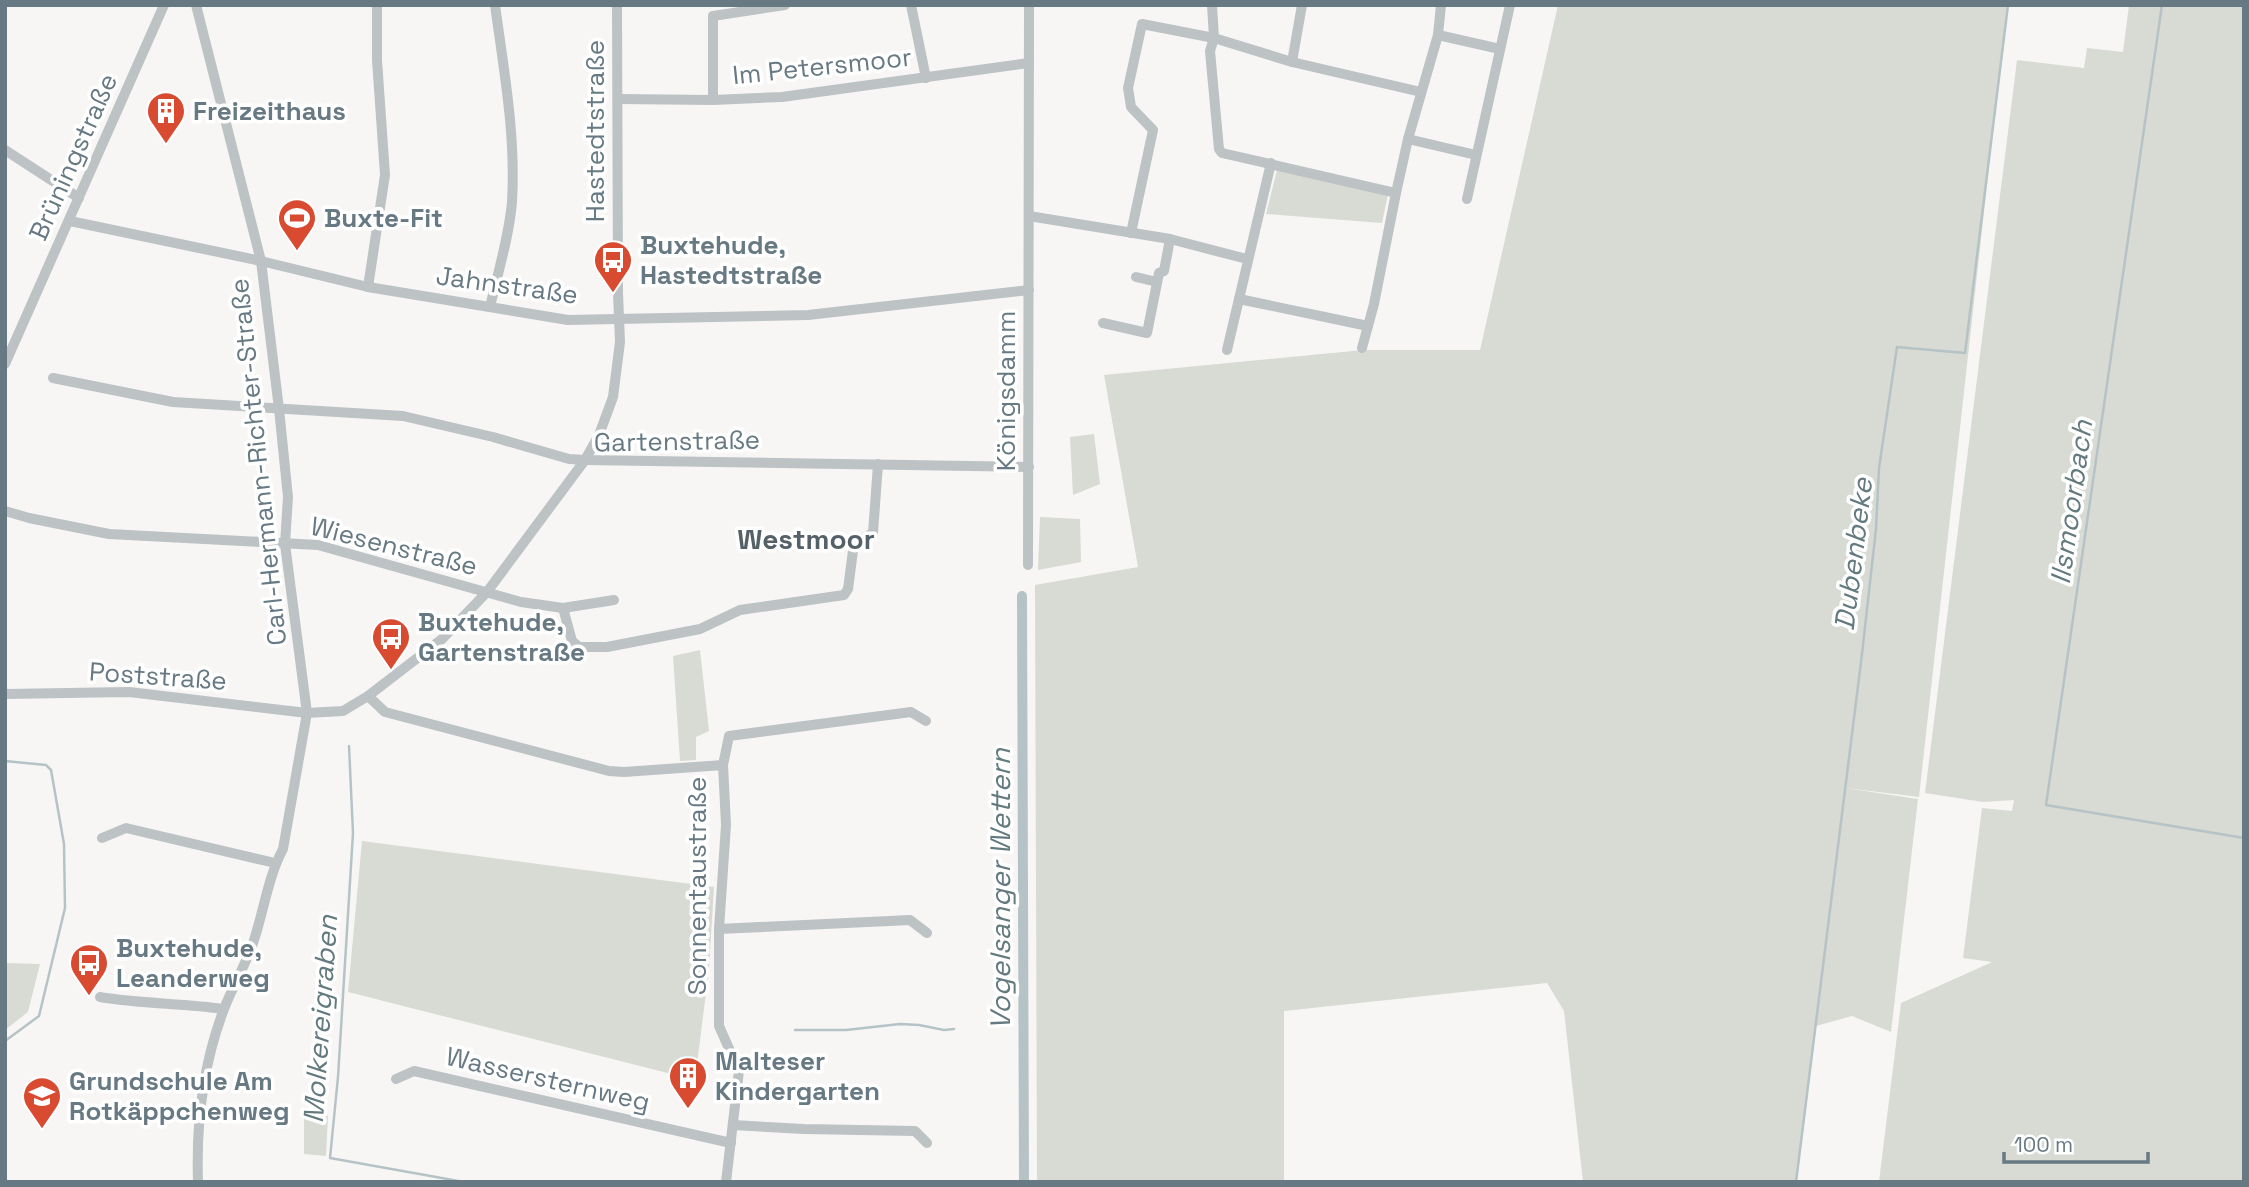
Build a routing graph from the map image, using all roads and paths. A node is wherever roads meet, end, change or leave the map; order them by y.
1 (164, 5) edge
2 (196, 5) edge
3 (377, 5) edge
4 (495, 5) edge
5 (617, 5) edge
6 (785, 5) edge
7 (912, 5) edge
8 (1029, 5) edge
9 (1212, 5) edge
10 (1302, 5) edge
11 (1441, 5) edge
12 (1510, 5) edge
13 (1438, 35) junction
14 (1214, 38) junction
15 (1500, 49) junction
16 (1292, 62) junction
17 (1029, 63) junction
18 (926, 78) junction
19 (1421, 92) junction
20 (618, 99) junction
21 (713, 100) junction
22 (1408, 139) junction
23 (5, 149) edge
24 (1476, 155) junction
25 (1271, 163) junction
26 (1396, 193) junction
27 (79, 198) junction
28 (1467, 199) dead end
29 (1029, 216) junction
30 (70, 221) junction
31 (1131, 233) junction
32 (1170, 239) junction
33 (1247, 259) junction
34 (261, 261) junction
35 (1136, 277) dead end
36 (1157, 282) junction
37 (368, 287) junction
38 (1029, 290) junction
39 (1239, 299) junction
40 (490, 307) junction
41 (619, 318) junction
42 (1103, 323) dead end
43 (1368, 326) junction
44 (1362, 348) dead end
45 (1227, 350) dead end
46 (6, 361) edge
47 (52, 378) dead end
48 (279, 409) junction
49 (585, 460) junction
50 (878, 464) junction
51 (1028, 467) junction
52 (5, 511) edge
53 (285, 544) junction
54 (1028, 565) dead end
55 (487, 592) junction
56 (614, 600) dead end
57 (563, 608) junction
58 (5, 694) edge
59 (368, 696) junction
60 (307, 713) junction
61 (926, 721) dead end
62 (723, 765) junction
63 (102, 838) dead end
64 (275, 863) junction
65 (719, 929) junction
66 (927, 933) dead end
67 (100, 997) dead end
68 (224, 1009) junction
69 (396, 1079) dead end
70 (733, 1125) junction
71 (731, 1143) junction
72 (927, 1143) dead end
73 (198, 1182) edge
74 (726, 1182) edge

1 - 27 street, Brüningstraße
2 - 34 street, Carl-Hermann-Richter-Straße
3 - 37 street
4 - 40 street
5 - 20 street, Hastedtstraße
6 - 21 street
7 - 18 street
8 - 17 street, Königsdamm
9 - 14 street
10 - 16 street
11 - 13 street
12 - 15 street
13 - 15 street
13 - 19 street
14 - 16 street
14 - 25 street
14 - 31 street
15 - 24 street
16 - 19 street
17 - 18 street, Im Petersmoor
17 - 29 street, Königsdamm
18 - 21 street, Im Petersmoor
19 - 22 street
20 - 21 street, Im Petersmoor
20 - 41 street, Hastedtstraße
22 - 24 street
22 - 26 street
23 - 27 street
24 - 28 street
25 - 26 street
25 - 33 street
26 - 43 street
27 - 30 street, Brüningstraße
29 - 31 street
29 - 38 street, Königsdamm
30 - 34 street, Jahnstraße
30 - 46 street, Brüningstraße
31 - 32 street
32 - 33 street
32 - 36 street
33 - 39 street
34 - 37 street, Jahnstraße
34 - 48 street, Carl-Hermann-Richter-Straße
35 - 36 street
36 - 42 street
37 - 40 street, Jahnstraße
38 - 41 street, Jahnstraße
38 - 51 street, Königsdamm
39 - 43 street
39 - 45 street
40 - 41 street, Jahnstraße
41 - 49 street, Hastedtstraße
43 - 44 street
47 - 48 street
48 - 49 street
48 - 53 street, Carl-Hermann-Richter-Straße
49 - 50 street, Gartenstraße
49 - 55 street, Gartenstraße
50 - 51 street, Gartenstraße
50 - 57 street
51 - 54 street, Königsdamm
52 - 53 street, Wiesenstraße
53 - 55 street, Wiesenstraße
53 - 60 street, Carl-Hermann-Richter-Straße
55 - 57 street, Wiesenstraße
55 - 59 street, Gartenstraße
56 - 57 street, Wiesenstraße
58 - 60 street, Poststraße
59 - 60 street, Gartenstraße
59 - 62 street, Sonnentaustraße
60 - 64 street, Carl-Hermann-Richter-Straße
61 - 62 street
62 - 65 street, Sonnentaustraße
63 - 64 street
64 - 68 street, Carl-Hermann-Richter-Straße
65 - 66 street
65 - 70 street, Sonnentaustraße
67 - 68 street
68 - 73 street, Carl-Hermann-Richter-Straße
69 - 71 street, Wassersternweg
70 - 71 street
70 - 72 street
71 - 74 street

